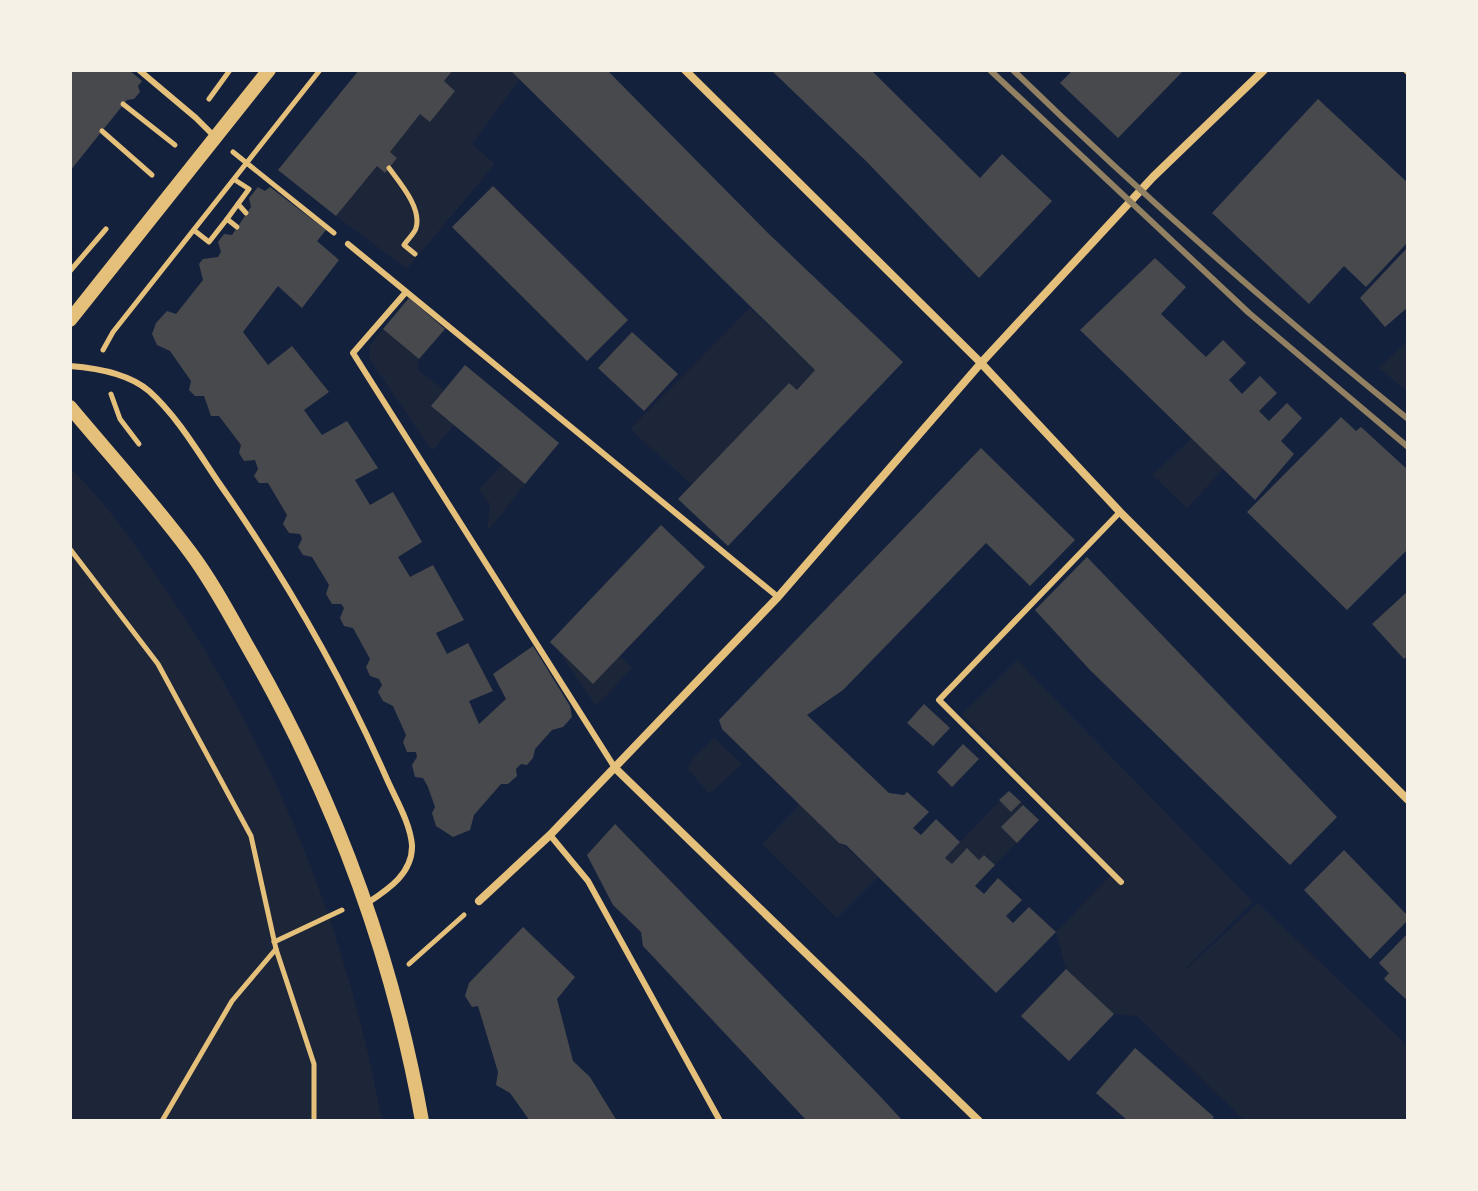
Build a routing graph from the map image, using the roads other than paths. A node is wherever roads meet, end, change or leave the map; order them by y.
1 (139, 70) edge
2 (269, 70) edge
3 (685, 70) edge
4 (1264, 70) edge
5 (216, 138) junction
6 (348, 244) road end
7 (406, 292) junction
8 (70, 320) edge
9 (981, 363) junction
10 (70, 366) edge
11 (70, 407) edge
12 (1120, 512) junction
13 (778, 597) junction
14 (615, 768) junction
15 (1408, 800) edge
16 (550, 835) junction
17 (1121, 882) dead end
18 (479, 901) road end
19 (366, 904) junction
20 (423, 1120) edge
21 (720, 1121) edge
22 (979, 1121) edge

1 - 5 lane
2 - 5 street
3 - 9 street
4 - 9 street
5 - 8 street
6 - 7 lane
7 - 13 lane
7 - 14 lane
9 - 12 street
9 - 13 street
10 - 19 lane
11 - 19 street
12 - 15 street
12 - 17 lane
13 - 14 street
14 - 16 street
14 - 22 street
16 - 18 street
16 - 21 lane
19 - 20 street

